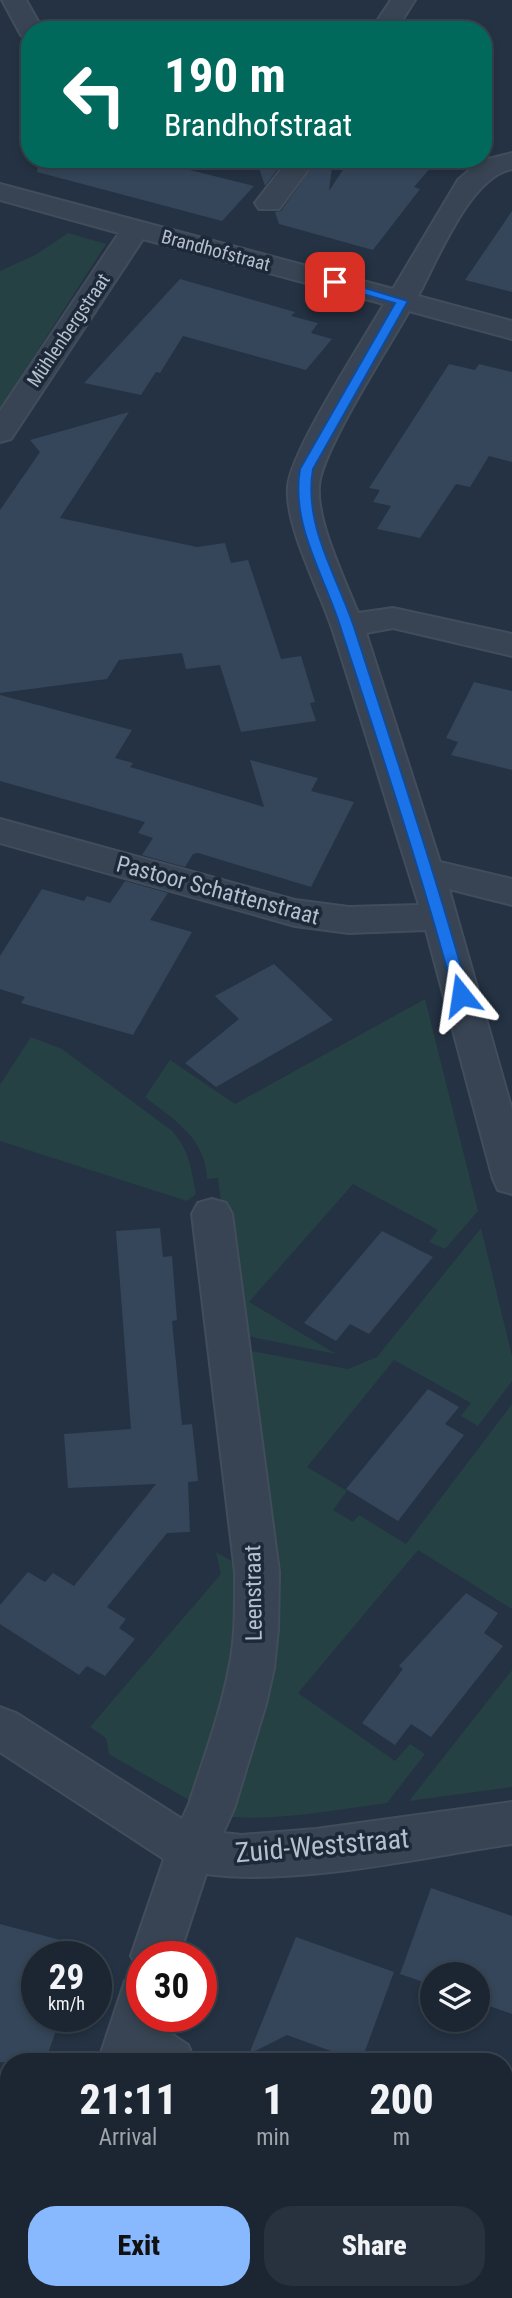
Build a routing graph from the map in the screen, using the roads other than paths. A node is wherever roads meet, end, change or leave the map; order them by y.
1 (14, 0) edge
2 (403, 0) edge
3 (25, 21) edge
4 (389, 21) edge
5 (512, 161) edge
6 (492, 166) edge
7 (296, 168) edge
8 (485, 168) edge
9 (0, 192) edge
10 (269, 203) dead end
11 (136, 228) junction
12 (402, 301) junction
13 (512, 330) edge
14 (0, 433) edge
15 (347, 625) junction
16 (512, 645) edge
17 (0, 831) edge
18 (424, 870) junction
19 (512, 892) edge
20 (440, 916) junction
21 (512, 1179) edge
22 (212, 1214) dead end
23 (0, 1727) edge
24 (512, 1823) edge
25 (190, 1850) junction
26 (160, 1941) edge
27 (131, 2032) edge
28 (159, 2053) edge

1 - 3 street
2 - 4 street
5 - 6 street
7 - 10 street
8 - 12 street
9 - 11 street, Brandhofstraat
11 - 12 street, Brandhofstraat
11 - 14 street, Mühlenbergstraat
12 - 13 street, Brandhofstraat
12 - 15 street
15 - 16 street
15 - 18 street
17 - 20 street, Pastoor Schattenstraat
18 - 19 street
18 - 20 street
20 - 21 street
22 - 25 street, Leenstraat
23 - 25 street, Zuid-Weststraat
24 - 25 street, Zuid-Weststraat
25 - 26 street, Leenstraat
27 - 28 street

